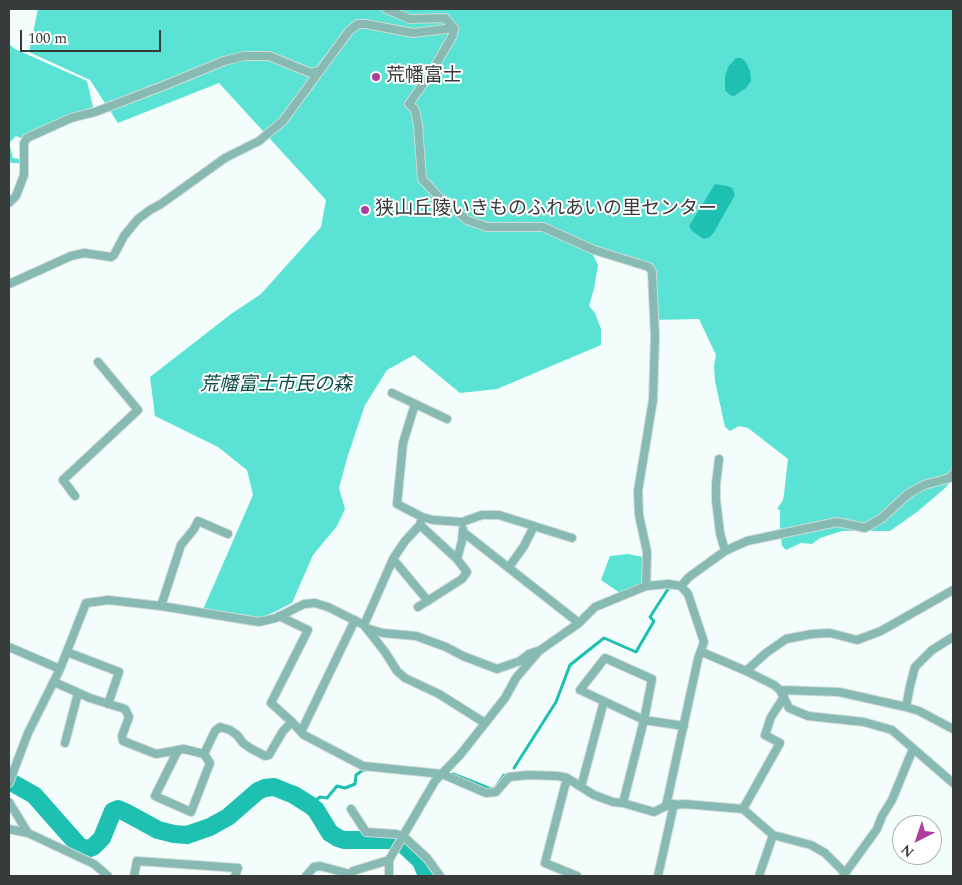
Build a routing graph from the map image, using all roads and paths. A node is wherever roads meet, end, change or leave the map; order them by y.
1 (386, 9) edge
2 (454, 28) junction
3 (319, 71) junction
4 (9, 203) edge
5 (9, 284) edge
6 (98, 362) dead end
7 (392, 394) dead end
8 (414, 404) junction
9 (448, 419) dead end
10 (719, 459) dead end
11 (952, 478) edge
12 (75, 496) dead end
13 (421, 521) junction
14 (462, 522) junction
15 (534, 526) junction
16 (463, 532) junction
17 (228, 534) dead end
18 (572, 538) dead end
19 (725, 551) junction
20 (393, 559) junction
21 (457, 559) junction
22 (509, 567) junction
23 (646, 586) junction
24 (681, 586) junction
25 (953, 590) edge
26 (428, 601) junction
27 (161, 606) junction
28 (418, 607) dead end
29 (279, 616) junction
30 (355, 620) junction
31 (579, 624) junction
32 (365, 626) junction
33 (953, 637) edge
34 (9, 647) edge
35 (539, 650) junction
36 (67, 652) junction
37 (702, 652) junction
38 (60, 669) junction
39 (746, 670) junction
40 (54, 682) junction
41 (78, 693) junction
42 (782, 694) junction
43 (604, 701) junction
44 (108, 704) junction
45 (906, 707) junction
46 (644, 720) junction
47 (292, 722) junction
48 (485, 723) junction
49 (684, 726) junction
50 (953, 729) edge
51 (301, 732) junction
52 (65, 743) dead end
53 (913, 749) junction
54 (178, 750) junction
55 (204, 754) junction
56 (442, 774) junction
57 (566, 778) junction
58 (9, 783) edge
59 (953, 783) edge
60 (582, 787) junction
61 (9, 802) edge
62 (623, 803) junction
63 (670, 805) junction
64 (351, 809) dead end
65 (743, 809) junction
66 (9, 828) edge
67 (28, 833) junction
68 (773, 835) junction
69 (402, 838) junction
70 (389, 860) junction
71 (352, 875) edge
72 (844, 875) edge
73 (108, 876) edge
74 (134, 876) edge
75 (235, 876) edge
76 (306, 876) edge
77 (389, 876) edge
78 (440, 876) edge
79 (577, 876) edge
80 (658, 876) edge
81 (759, 876) edge

1 - 2 street
2 - 3 street
2 - 23 street
3 - 4 street
3 - 5 street
6 - 12 street
7 - 8 street
8 - 9 street
8 - 13 street
10 - 19 street
11 - 19 street
13 - 14 street
13 - 20 street
13 - 21 street
14 - 15 street
14 - 16 street
15 - 18 street
15 - 22 street
16 - 21 street
16 - 22 street
17 - 27 street
19 - 24 street
20 - 26 street
20 - 32 street
21 - 26 street
22 - 31 street
23 - 24 street
23 - 31 street
24 - 37 street
25 - 39 street
26 - 28 street
27 - 29 street
27 - 36 street
29 - 30 street
29 - 47 street
30 - 32 street
30 - 51 street
31 - 35 street
32 - 35 street
32 - 48 street
33 - 45 street
34 - 38 street
35 - 48 street
36 - 38 street
36 - 44 street
37 - 39 street
37 - 49 street
38 - 40 street
39 - 42 street
40 - 41 street
40 - 58 street
41 - 44 street
41 - 52 street
42 - 45 street
42 - 53 street
42 - 65 street
43 - 46 street
43 - 46 street
43 - 60 street
44 - 54 street
45 - 50 street
46 - 49 street
46 - 62 street
47 - 51 street
47 - 55 street
48 - 56 street
49 - 63 street
51 - 56 street
53 - 59 street
53 - 72 street
54 - 55 street
54 - 55 street
56 - 57 street
56 - 69 street
57 - 60 street
57 - 79 street
60 - 62 street
61 - 67 street
62 - 63 street
63 - 65 street
63 - 80 street
64 - 69 street
65 - 68 street
66 - 67 street
67 - 73 street
68 - 72 street
68 - 81 street
69 - 70 street
69 - 78 street
70 - 71 street
70 - 77 street
71 - 76 street
74 - 75 street

